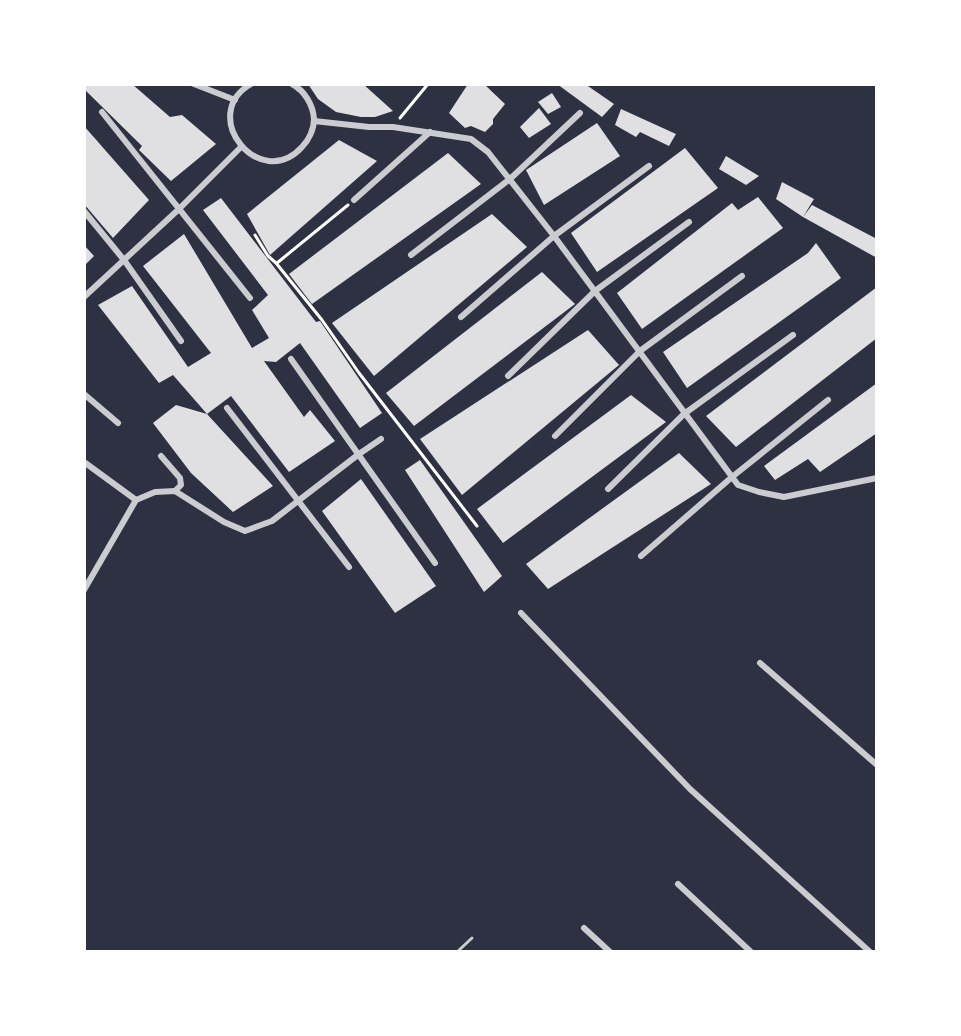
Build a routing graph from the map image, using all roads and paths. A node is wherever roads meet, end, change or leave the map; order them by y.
1 (194, 84) edge
2 (251, 84) edge
3 (292, 84) edge
4 (428, 84) edge
5 (235, 100) junction
6 (102, 112) dead end
7 (580, 113) dead end
8 (314, 121) junction
9 (393, 127) junction
10 (430, 132) junction
11 (241, 147) junction
12 (649, 166) dead end
13 (510, 179) junction
14 (354, 200) joint
15 (179, 209) junction
16 (84, 211) edge
17 (689, 222) dead end
18 (255, 235) dead end
19 (554, 236) junction
20 (411, 255) dead end
21 (124, 260) junction
22 (276, 263) junction
23 (742, 276) dead end
24 (595, 291) junction
25 (84, 297) edge
26 (250, 298) dead end
27 (461, 317) dead end
28 (793, 335) dead end
29 (181, 341) dead end
30 (640, 351) junction
31 (291, 359) dead end
32 (508, 376) dead end
33 (84, 394) edge
34 (828, 400) dead end
35 (227, 408) dead end
36 (684, 414) junction
37 (118, 423) dead end
38 (555, 436) dead end
39 (381, 439) dead end
40 (359, 454) junction
41 (161, 456) dead end
42 (84, 462) edge
43 (732, 477) junction
44 (877, 478) edge
45 (608, 489) dead end
46 (175, 491) junction
47 (136, 500) junction
48 (299, 500) junction
49 (477, 526) dead end
50 (641, 556) dead end
51 (435, 563) dead end
52 (349, 567) dead end
53 (84, 590) edge
54 (521, 613) dead end
55 (760, 663) dead end
56 (877, 765) edge
57 (678, 884) dead end
58 (584, 928) dead end
59 (472, 938) dead end
60 (457, 952) edge
61 (610, 952) edge
62 (751, 952) edge
63 (870, 952) edge

1 - 5 street
2 - 5 street
3 - 8 street
4 - 9 path
5 - 11 street
6 - 15 street
7 - 13 street
8 - 9 street
8 - 11 street
9 - 10 street
10 - 13 street
10 - 14 street
11 - 15 street
12 - 19 street
13 - 19 street
13 - 20 street
14 - 22 path
15 - 21 street
15 - 26 street
16 - 21 street
17 - 24 street
18 - 22 path
19 - 24 street
19 - 27 street
21 - 25 street
21 - 29 street
22 - 49 path
23 - 30 street
24 - 30 street
24 - 32 street
28 - 36 street
30 - 36 street
30 - 38 street
31 - 40 street
33 - 37 street
34 - 43 street
35 - 48 street
36 - 43 street
36 - 45 street
39 - 40 street
40 - 48 street
40 - 51 street
41 - 46 street
42 - 47 street
43 - 44 street
43 - 50 street
46 - 47 street
46 - 48 street
47 - 53 street
48 - 52 street
54 - 63 street
55 - 56 street
57 - 62 street
58 - 61 street
59 - 60 lane

